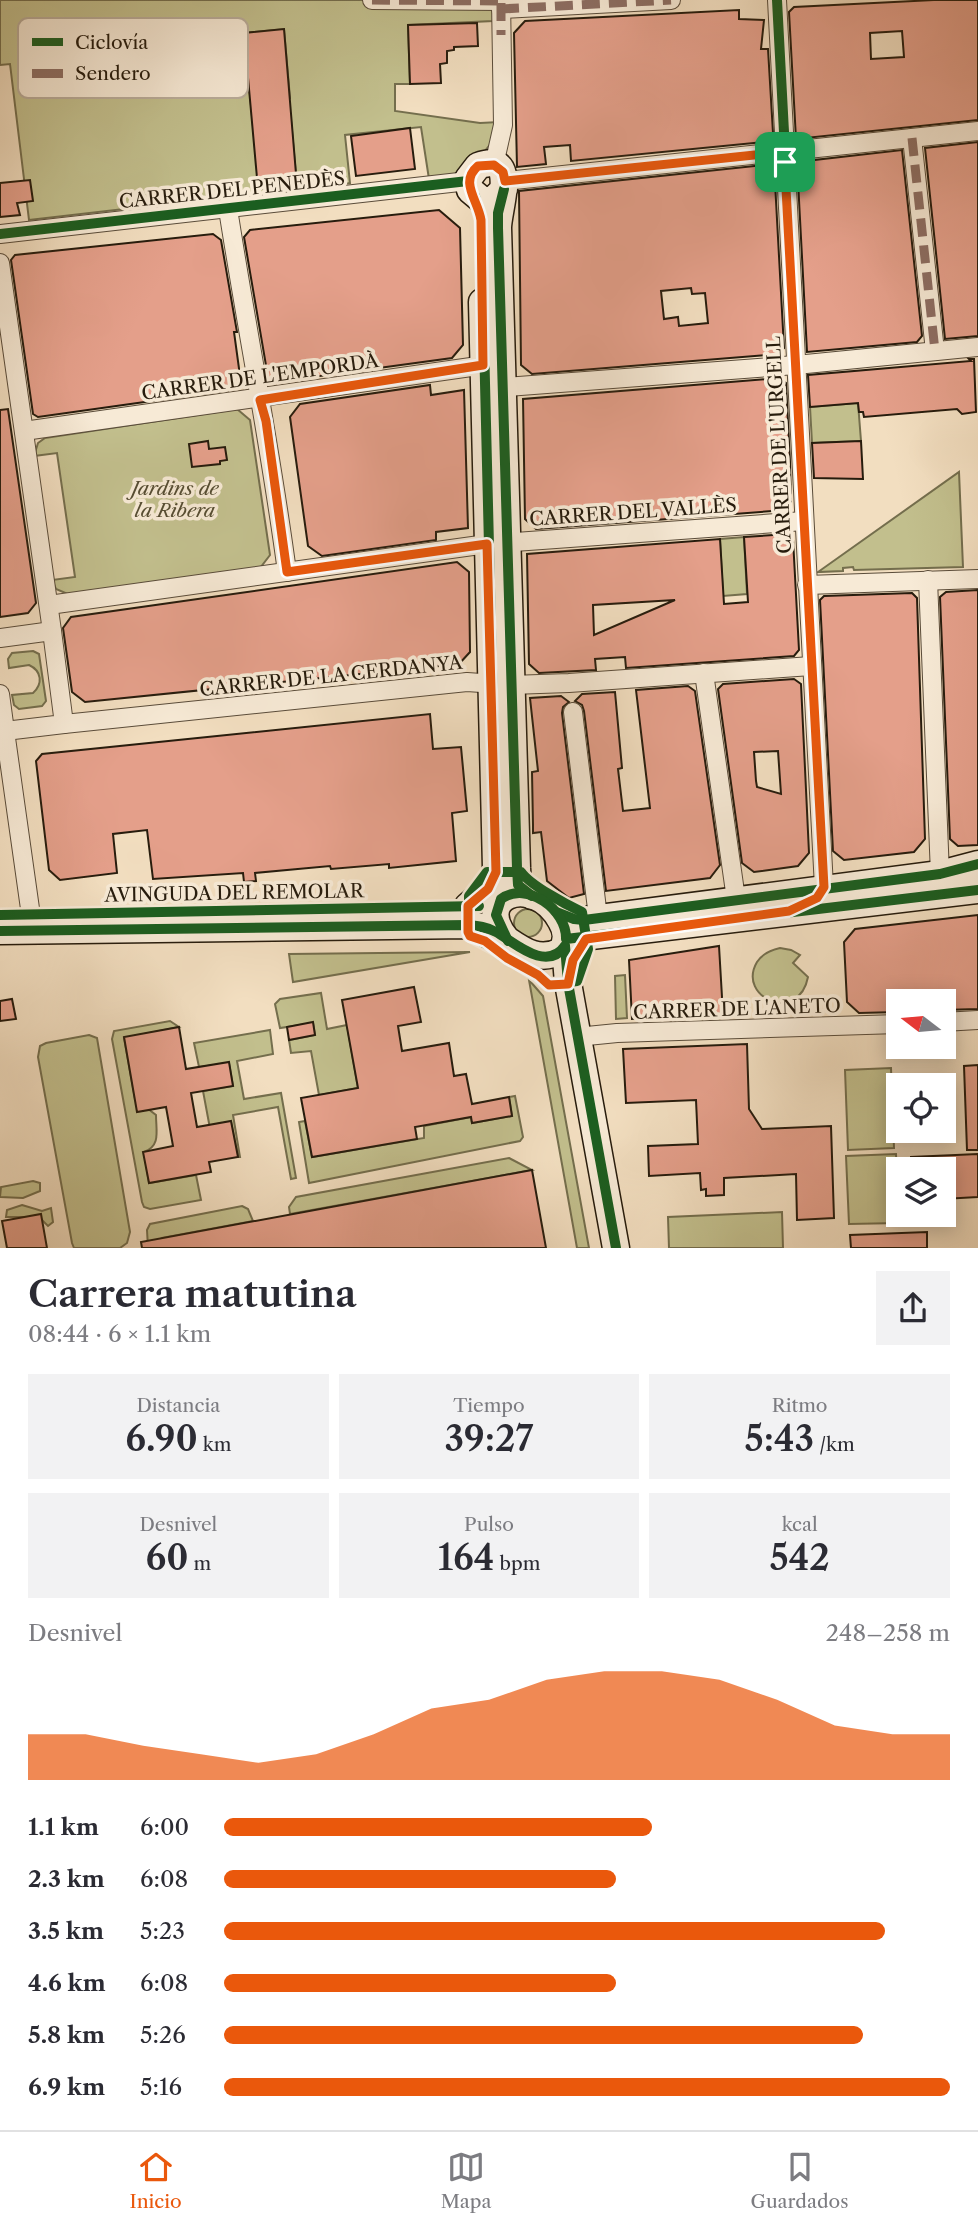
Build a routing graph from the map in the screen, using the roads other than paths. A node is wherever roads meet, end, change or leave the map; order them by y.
1 (372, 0) edge
2 (671, 0) edge
3 (777, 0) edge
4 (501, 3) edge
5 (978, 131) edge
6 (912, 138) junction
7 (784, 152) junction
8 (501, 178) junction
9 (472, 189) junction
10 (229, 209) junction
11 (0, 233) edge
12 (0, 263) edge
13 (978, 347) edge
14 (935, 351) junction
15 (796, 365) junction
16 (493, 376) junction
17 (260, 400) junction
18 (24, 431) junction
19 (804, 521) junction
20 (497, 543) junction
21 (287, 572) junction
22 (978, 579) edge
23 (929, 580) junction
24 (807, 585) junction
25 (49, 605) junction
26 (52, 631) junction
27 (0, 638) edge
28 (811, 666) junction
29 (704, 673) junction
30 (501, 684) junction
31 (0, 694) edge
32 (573, 712) dead end
33 (64, 723) junction
34 (5, 731) junction
35 (978, 864) edge
36 (496, 872) junction
37 (940, 874) junction
38 (824, 887) junction
39 (978, 890) edge
40 (533, 896) junction
41 (736, 899) junction
42 (499, 902) junction
43 (468, 906) junction
44 (789, 911) junction
45 (0, 915) edge
46 (32, 921) junction
47 (0, 931) edge
48 (579, 935) junction
49 (524, 950) junction
50 (568, 981) junction
51 (978, 1020) edge
52 (956, 1021) edge
53 (886, 1024) edge
54 (578, 1037) junction
55 (616, 1248) edge

1 - 4 street
2 - 4 street
3 - 7 street, CARRER DE L'URGELL
4 - 8 street
5 - 6 street
6 - 7 street
6 - 14 street
7 - 8 street
7 - 15 street, CARRER DE L'URGELL
8 - 9 street
8 - 16 street
9 - 10 street, CARRER DEL PENEDÈS
9 - 16 street
10 - 11 street, CARRER DEL PENEDÈS
10 - 17 street
12 - 18 street
13 - 14 street, CARRER DE L'EMPORDÀ
14 - 15 street, CARRER DE L'EMPORDÀ
15 - 16 street, CARRER DE L'EMPORDÀ
15 - 19 street, CARRER DE L'URGELL
16 - 17 street, CARRER DE L'EMPORDÀ
16 - 20 street
17 - 18 street, CARRER DE L'EMPORDÀ
17 - 21 street
18 - 25 street
19 - 20 street, CARRER DEL VALLÈS
19 - 24 street, CARRER DE L'URGELL
20 - 21 street, CARRER DEL VALLÈS
20 - 30 street
21 - 25 street, CARRER DEL VALLÈS
22 - 23 street
23 - 24 street
23 - 37 street
24 - 28 street, CARRER DE L'URGELL
25 - 26 street
26 - 27 street
26 - 33 street
28 - 29 street, CARRER DE LA CERDANYA
28 - 38 street, CARRER DE L'URGELL
29 - 30 street, CARRER DE LA CERDANYA
29 - 41 street
30 - 33 street, CARRER DE LA CERDANYA
30 - 36 street
30 - 40 street
31 - 34 street
32 - 48 street
33 - 34 street, CARRER DE LA CERDANYA
34 - 46 street
35 - 37 street
36 - 42 street
36 - 43 street
37 - 38 street
38 - 41 street
38 - 44 street
39 - 44 street
40 - 42 street, AVINGUDA DEL REMOLAR
40 - 48 street
41 - 48 street
42 - 43 street, AVINGUDA DEL REMOLAR
42 - 49 street
43 - 46 street, AVINGUDA DEL REMOLAR
44 - 48 street
45 - 46 street, AVINGUDA DEL REMOLAR
46 - 47 street, AVINGUDA DEL REMOLAR
46 - 49 street, AVINGUDA DEL REMOLAR
48 - 49 street
48 - 50 street
49 - 50 street, AVINGUDA DEL REMOLAR
50 - 54 street
51 - 52 street
53 - 54 street, CARRER DE L'ANETO
54 - 55 street

